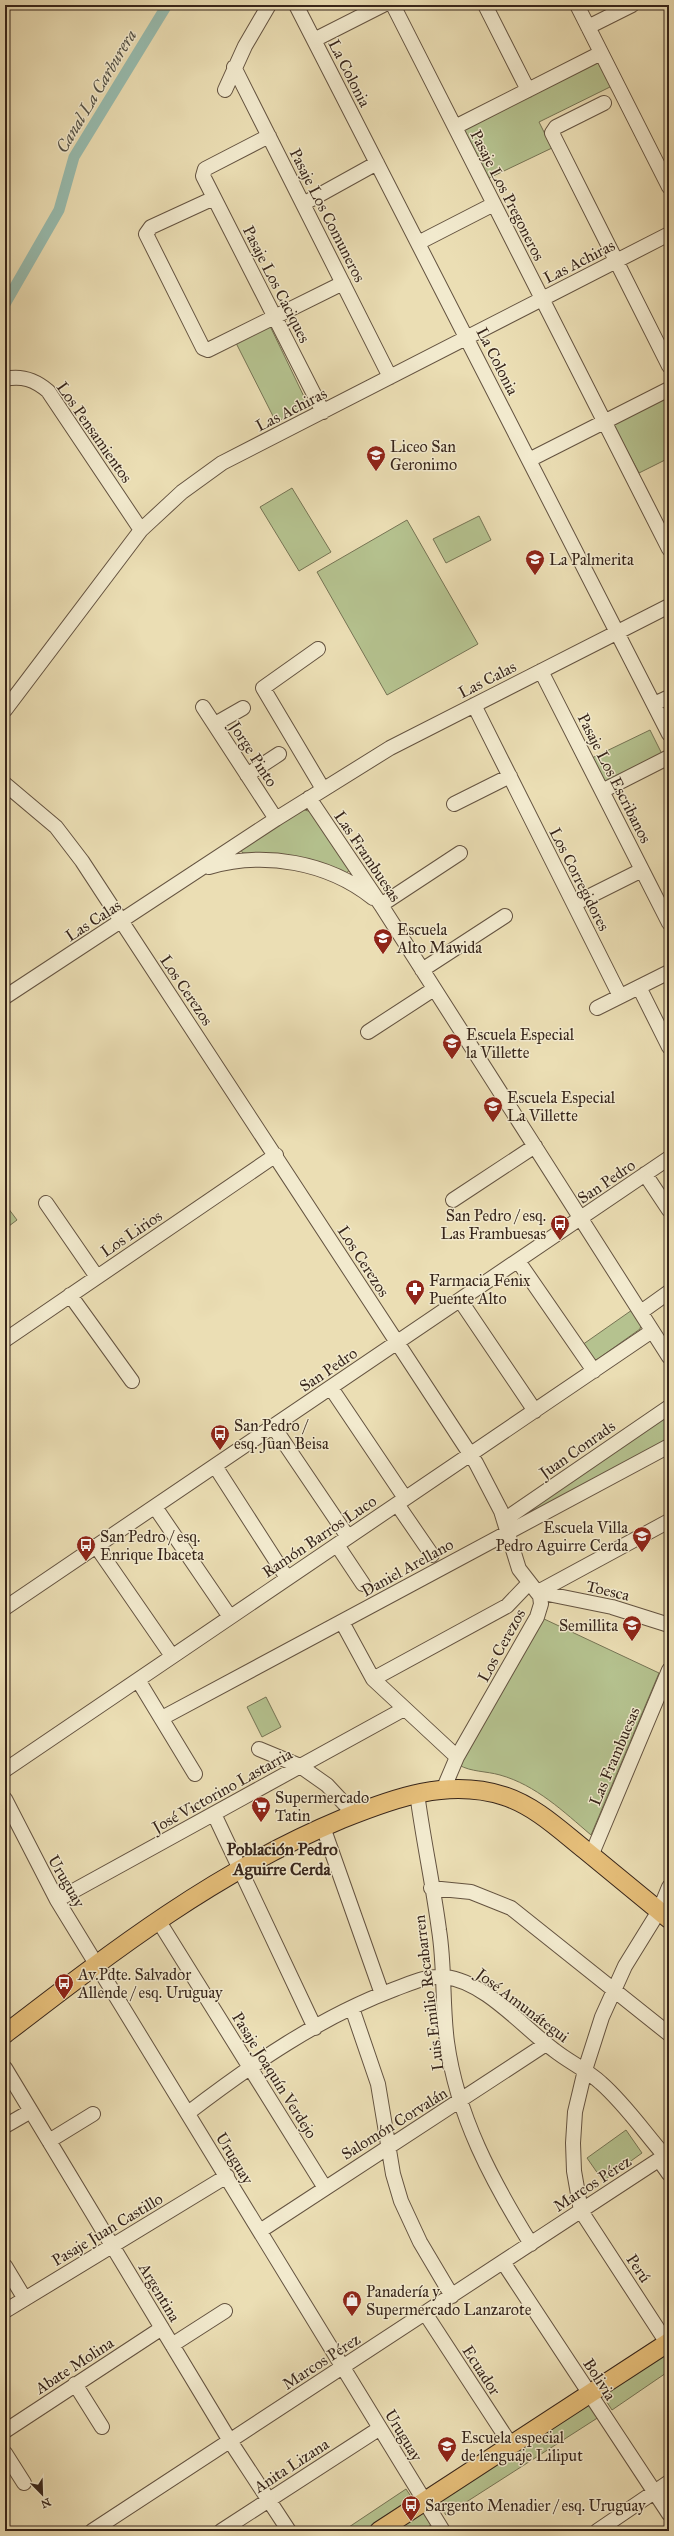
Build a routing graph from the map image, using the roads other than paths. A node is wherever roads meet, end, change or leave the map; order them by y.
1 (269, 5) edge
2 (296, 5) edge
3 (383, 5) edge
4 (393, 5) edge
5 (485, 5) edge
6 (577, 5) edge
7 (632, 5) edge
8 (588, 27) junction
9 (314, 40) junction
10 (601, 53) junction
11 (234, 67) junction
12 (225, 90) dead end
13 (528, 90) junction
14 (604, 103) dead end
15 (455, 127) junction
16 (269, 136) junction
17 (378, 163) junction
18 (669, 187) edge
19 (214, 198) junction
20 (303, 204) junction
21 (494, 204) junction
22 (669, 234) edge
23 (418, 243) junction
24 (615, 262) junction
25 (343, 283) junction
26 (542, 299) junction
27 (274, 317) junction
28 (467, 338) junction
29 (669, 366) edge
30 (390, 377) junction
31 (5, 379) edge
32 (669, 389) edge
33 (323, 412) junction
34 (604, 422) junction
35 (530, 460) junction
36 (141, 530) junction
37 (669, 549) edge
38 (669, 606) edge
39 (617, 632) junction
40 (318, 649) dead end
41 (541, 671) junction
42 (669, 697) edge
43 (654, 704) junction
44 (474, 705) junction
45 (203, 707) dead end
46 (243, 708) dead end
47 (5, 710) edge
48 (215, 724) junction
49 (669, 734) edge
50 (279, 754) dead end
51 (669, 758) edge
52 (247, 775) junction
53 (510, 776) junction
54 (5, 784) edge
55 (323, 789) junction
56 (602, 791) junction
57 (309, 798) junction
58 (454, 804) dead end
59 (276, 819) junction
60 (460, 853) dead end
61 (198, 870) junction
62 (642, 870) junction
63 (574, 904) junction
64 (381, 905) junction
65 (505, 916) dead end
66 (121, 922) junction
67 (669, 923) edge
68 (422, 970) junction
69 (669, 972) edge
70 (639, 987) junction
71 (434, 989) junction
72 (620, 996) junction
73 (5, 997) edge
74 (597, 1008) dead end
75 (368, 1032) dead end
76 (669, 1047) edge
77 (535, 1146) junction
78 (276, 1155) junction
79 (669, 1158) edge
80 (645, 1174) junction
81 (453, 1200) dead end
82 (46, 1203) dead end
83 (669, 1210) edge
84 (581, 1218) junction
85 (518, 1261) junction
86 (97, 1277) junction
87 (669, 1292) edge
88 (70, 1295) junction
89 (460, 1300) junction
90 (641, 1312) junction
91 (652, 1331) junction
92 (5, 1340) edge
93 (397, 1343) junction
94 (669, 1357) edge
95 (594, 1371) junction
96 (132, 1381) dead end
97 (331, 1388) junction
98 (669, 1407) edge
99 (535, 1411) junction
100 (274, 1426) junction
101 (669, 1446) edge
102 (470, 1455) junction
103 (214, 1466) junction
104 (401, 1501) junction
105 (155, 1506) junction
106 (669, 1521) edge
107 (506, 1526) junction
108 (348, 1537) junction
109 (337, 1545) junction
110 (96, 1546) junction
111 (432, 1555) dead end
112 (287, 1578) junction
113 (363, 1584) dead end
114 (534, 1587) junction
115 (5, 1608) edge
116 (230, 1617) junction
117 (342, 1622) junction
118 (669, 1625) edge
119 (172, 1656) junction
120 (669, 1670) edge
121 (373, 1679) junction
122 (138, 1680) junction
123 (404, 1709) junction
124 (162, 1718) junction
125 (259, 1749) dead end
126 (457, 1757) junction
127 (300, 1766) junction
128 (5, 1770) edge
129 (195, 1774) dead end
130 (442, 1790) junction
131 (417, 1793) junction
132 (5, 1799) edge
133 (214, 1814) junction
134 (354, 1814) junction
135 (323, 1827) junction
136 (591, 1856) junction
137 (240, 1868) junction
138 (669, 1887) edge
139 (432, 1888) junction
140 (57, 1900) junction
141 (664, 1915) edge
142 (158, 1920) junction
143 (97, 1963) junction
144 (443, 1976) junction
145 (614, 1990) junction
146 (382, 1994) junction
147 (352, 2008) junction
148 (315, 2028) junction
149 (5, 2034) edge
150 (669, 2034) edge
151 (546, 2044) junction
152 (5, 2068) edge
153 (250, 2068) junction
154 (585, 2070) junction
155 (461, 2101) junction
156 (31, 2111) junction
157 (188, 2113) junction
158 (93, 2114) dead end
159 (5, 2126) edge
160 (49, 2141) junction
161 (389, 2146) junction
162 (664, 2156) edge
163 (669, 2174) edge
164 (227, 2176) junction
165 (325, 2188) junction
166 (581, 2211) junction
167 (260, 2230) junction
168 (531, 2244) junction
169 (112, 2245) junction
170 (503, 2262) junction
171 (5, 2266) edge
172 (452, 2296) junction
173 (25, 2299) junction
174 (5, 2311) edge
175 (225, 2312) dead end
176 (425, 2313) junction
177 (162, 2328) junction
178 (668, 2342) edge
179 (172, 2345) junction
180 (343, 2367) junction
181 (75, 2384) junction
182 (590, 2394) junction
183 (102, 2427) dead end
184 (380, 2428) junction
185 (5, 2431) edge
186 (230, 2441) junction
187 (511, 2445) junction
188 (5, 2453) edge
189 (669, 2482) edge
190 (24, 2483) dead end
191 (654, 2492) junction
192 (269, 2500) junction
193 (425, 2501) junction
194 (669, 2514) edge
195 (92, 2531) edge
196 (221, 2531) edge
197 (288, 2531) edge
198 (379, 2531) edge
199 (443, 2531) edge
200 (597, 2531) edge

1 - 11 street
2 - 9 street, La Colonia
3 - 9 street
4 - 15 street, Pasaje Los Pregoneros
5 - 13 street
6 - 8 street
7 - 8 street
8 - 10 street
9 - 17 street, La Colonia
10 - 13 street
10 - 18 street
11 - 12 street
11 - 16 street, Pasaje Los Comuneros
13 - 15 street
14 - 24 street
15 - 21 street, Pasaje Los Pregoneros
16 - 19 street, Pasaje Los Caciques
16 - 20 street, Pasaje Los Comuneros
17 - 20 street
17 - 23 street, La Colonia
19 - 27 street, Pasaje Los Caciques
19 - 27 street
20 - 25 street, Pasaje Los Comuneros
21 - 23 street
21 - 26 street, Pasaje Los Pregoneros
22 - 24 street, Las Achiras
23 - 28 street, La Colonia
24 - 26 street, Las Achiras
24 - 29 street
25 - 27 street
25 - 30 street, Pasaje Los Comuneros
26 - 28 street, Las Achiras
26 - 34 street, Pasaje Los Pregoneros
27 - 33 street, Pasaje Los Caciques
28 - 30 street, Las Achiras
28 - 35 street, La Colonia
30 - 33 street, Las Achiras
31 - 36 street, Los Pensamientos
32 - 34 street
33 - 36 street, Las Achiras
34 - 35 street
34 - 37 street, Pasaje Los Pregoneros
35 - 39 street, La Colonia
36 - 47 street, Las Achiras
38 - 39 street, Las Calas
39 - 41 street, Las Calas
39 - 43 street, La Colonia
40 - 55 street
41 - 44 street, Las Calas
41 - 56 street, Pasaje Los Escribanos
42 - 43 street
43 - 49 street, La Colonia
44 - 53 street, Los Corregidores
44 - 55 street, Las Calas
45 - 48 street, Jorge Pinto
46 - 48 street
48 - 52 street, Jorge Pinto
50 - 52 street
51 - 56 street
52 - 59 street, Jorge Pinto
53 - 58 street
53 - 63 street, Los Corregidores
54 - 66 street, Los Cerezos
55 - 57 street, Las Calas
56 - 62 street, Pasaje Los Escribanos
57 - 59 street, Las Calas
57 - 64 street, Las Frambuesas
59 - 61 street, Las Calas
60 - 64 street
61 - 64 street, Las Calas
61 - 66 street, Las Calas
62 - 63 street
62 - 67 street, Pasaje Los Escribanos
63 - 72 street, Los Corregidores
64 - 68 street, Las Frambuesas
65 - 68 street
66 - 73 street, Las Calas
66 - 78 street, Los Cerezos
68 - 71 street, Las Frambuesas
69 - 70 street
70 - 72 street
70 - 76 street
71 - 75 street
71 - 77 street, Las Frambuesas
72 - 74 street
77 - 81 street
77 - 84 street, Las Frambuesas
78 - 86 street, Los Lirios
78 - 93 street, Los Cerezos
79 - 80 street, San Pedro
80 - 83 street
80 - 84 street, San Pedro
82 - 86 street
84 - 85 street, San Pedro
84 - 90 street, Las Frambuesas
85 - 89 street, San Pedro
85 - 95 street
86 - 88 street, Los Lirios
87 - 90 street
88 - 92 street, Los Lirios
88 - 96 street
89 - 93 street, San Pedro
89 - 99 street
90 - 91 street, Las Frambuesas
91 - 94 street, Las Frambuesas
91 - 95 street, Ramón Barros Luco
93 - 97 street, San Pedro
93 - 102 street, Los Cerezos
95 - 99 street, Ramón Barros Luco
97 - 100 street, San Pedro
97 - 104 street
98 - 107 street, Juan Conrads
99 - 102 street, Ramón Barros Luco
100 - 103 street, San Pedro
100 - 108 street
101 - 107 street, Daniel Arellano
102 - 104 street, Ramón Barros Luco
102 - 107 street, Los Cerezos
103 - 105 street, San Pedro
103 - 112 street
104 - 108 street, Ramón Barros Luco
104 - 111 street
105 - 110 street, San Pedro
105 - 116 street
106 - 114 street
107 - 114 street, Los Cerezos
107 - 117 street, Daniel Arellano
108 - 109 street, Ramón Barros Luco
109 - 112 street, Ramón Barros Luco
109 - 113 street
110 - 115 street, San Pedro
110 - 119 street
112 - 116 street, Ramón Barros Luco
114 - 118 street, Toesca
114 - 121 street
114 - 126 street, Los Cerezos
116 - 119 street, Ramón Barros Luco
117 - 121 street
117 - 124 street, Daniel Arellano
119 - 122 street, Ramón Barros Luco
120 - 136 street, Las Frambuesas
121 - 123 street
122 - 124 street
122 - 128 street, Ramón Barros Luco
123 - 126 street
123 - 127 street, José Victorino Lastarria
124 - 129 street
125 - 127 street
126 - 130 street, Los Cerezos
127 - 133 street, José Victorino Lastarria
127 - 134 street
130 - 131 main road
130 - 136 main road
131 - 134 main road
131 - 139 street, Luis Emilio Recabarren
132 - 140 street, Uruguay
133 - 137 street
133 - 140 street, José Victorino Lastarria
134 - 135 main road
135 - 137 main road
135 - 146 street
136 - 141 main road
137 - 142 main road
137 - 148 street
138 - 141 street
139 - 144 street, Luis Emilio Recabarren
139 - 145 street
140 - 143 street, Uruguay
141 - 145 street
142 - 143 main road
142 - 153 street, Pasaje Joaquín Verdejo
143 - 149 main road
143 - 157 street, Uruguay
144 - 146 street, José Amunátegui
144 - 151 street, José Amunátegui
144 - 155 street, Luis Emilio Recabarren
145 - 150 street
145 - 154 street
146 - 147 street, José Amunátegui
147 - 148 street, José Amunátegui
147 - 161 street
148 - 153 street, José Amunátegui
151 - 154 street, José Amunátegui
151 - 155 street, Salomón Corvalán
152 - 156 street, Argentina
153 - 157 street, José Amunátegui
153 - 165 street, Pasaje Joaquín Verdejo
154 - 162 street, José Amunátegui
154 - 166 street
155 - 161 street, Salomón Corvalán
155 - 168 street, Luis Emilio Recabarren
156 - 159 street
156 - 160 street, Argentina
157 - 164 street, Uruguay
158 - 160 street
160 - 169 street, Argentina
161 - 165 street, Salomón Corvalán
161 - 172 street
162 - 163 street, José Amunátegui
162 - 166 street, Marcos Pérez
164 - 167 street, Uruguay
164 - 169 street, Pasaje Juan Castillo
165 - 167 street, Salomón Corvalán
166 - 168 street, Marcos Pérez
166 - 178 street, Perú
167 - 180 street, Uruguay
168 - 170 street, Marcos Pérez
169 - 173 street, Pasaje Juan Castillo
169 - 177 street, Argentina
170 - 172 street, Marcos Pérez
170 - 182 street, Bolivia
171 - 173 street
172 - 176 street, Marcos Pérez
173 - 174 street, Pasaje Juan Castillo
175 - 179 street
176 - 180 street, Marcos Pérez
176 - 187 street, Ecuador
177 - 179 street, Argentina
177 - 181 street, Abate Molina
178 - 182 main road
179 - 186 street, Argentina
180 - 184 street, Uruguay
180 - 186 street, Marcos Pérez
181 - 183 street
181 - 185 street, Abate Molina
182 - 187 main road
182 - 191 street, Bolivia
184 - 192 street, Anita Lizana
184 - 193 street, Uruguay
186 - 192 street, Argentina
186 - 195 street, Marcos Pérez
187 - 193 main road
188 - 190 street
189 - 191 street
191 - 194 street, Bolivia
191 - 200 street
192 - 196 street, Anita Lizana
192 - 197 street, Argentina
193 - 198 main road
193 - 199 street, Uruguay

